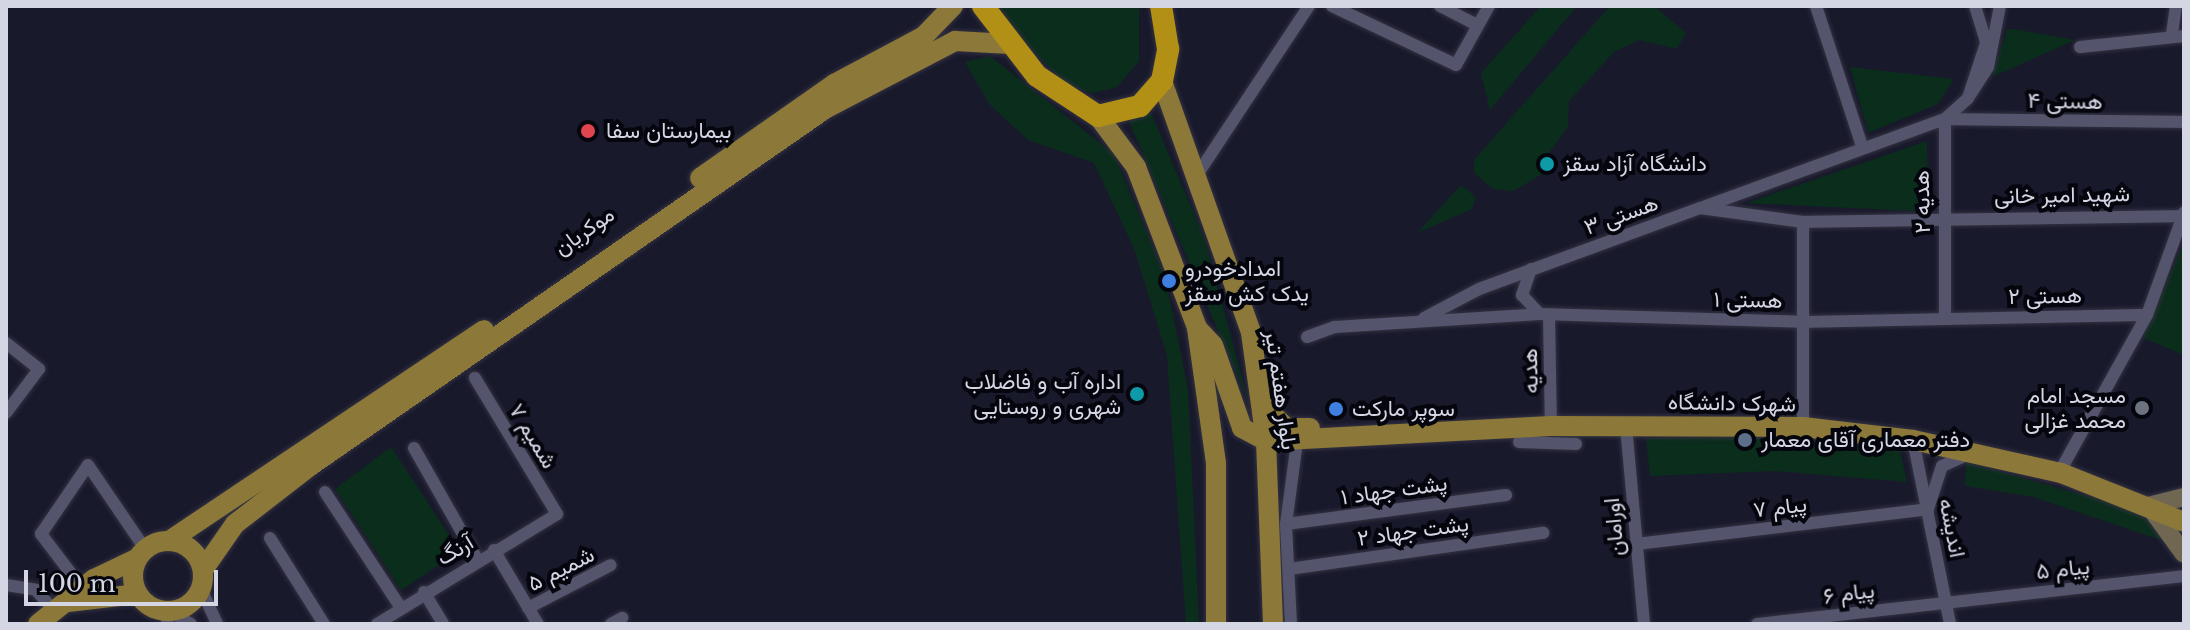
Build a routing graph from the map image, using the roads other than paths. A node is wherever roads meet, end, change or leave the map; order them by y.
1 (953, 6) edge
2 (983, 6) edge
3 (1161, 6) edge
4 (1309, 6) edge
5 (1332, 6) edge
6 (1440, 6) edge
7 (1489, 6) edge
8 (1816, 6) edge
9 (1975, 6) edge
10 (2000, 6) edge
11 (2176, 6) edge
12 (1477, 25) junction
13 (2178, 35) edge
14 (1010, 44) junction
15 (2080, 47) dead end
16 (1162, 81) junction
17 (1968, 98) junction
18 (1098, 116) junction
19 (1945, 119) junction
20 (2184, 122) edge
21 (1862, 146) junction
22 (1197, 175) junction
23 (1700, 208) junction
24 (2183, 215) edge
25 (1943, 217) junction
26 (1803, 222) junction
27 (1531, 269) junction
28 (1545, 315) junction
29 (2147, 315) junction
30 (1945, 317) junction
31 (1422, 320) junction
32 (1802, 322) junction
33 (1197, 328) junction
34 (1307, 337) dead end
35 (6, 343) edge
36 (475, 378) dead end
37 (1261, 404) junction
38 (6, 413) edge
39 (1551, 422) junction
40 (1802, 422) junction
41 (1626, 426) junction
42 (1913, 440) junction
43 (1266, 441) junction
44 (1304, 441) junction
45 (1519, 442) dead end
46 (1576, 444) dead end
47 (414, 448) dead end
48 (1972, 454) junction
49 (2062, 468) junction
50 (325, 492) dead end
51 (1506, 495) dead end
52 (2184, 497) edge
53 (2154, 504) junction
54 (1928, 509) junction
55 (2184, 512) edge
56 (557, 514) joint
57 (2184, 522) edge
58 (1286, 524) junction
59 (1543, 533) dead end
60 (270, 538) dead end
61 (169, 541) junction
62 (1636, 544) junction
63 (494, 550) junction
64 (141, 554) junction
65 (2184, 554) edge
66 (477, 559) junction
67 (611, 565) dead end
68 (1289, 569) junction
69 (2184, 576) edge
70 (202, 580) junction
71 (6, 585) edge
72 (424, 592) junction
73 (137, 594) junction
74 (1946, 602) junction
75 (61, 606) edge
76 (401, 608) junction
77 (528, 608) junction
78 (168, 616) edge
79 (191, 624) edge
80 (217, 624) edge
81 (324, 624) edge
82 (377, 624) edge
83 (443, 624) edge
84 (538, 624) edge
85 (1216, 624) edge
86 (1273, 624) edge
87 (1291, 624) edge
88 (1644, 624) edge
89 (1757, 624) edge
90 (1950, 624) edge

1 - 61 main road, موکریان
2 - 14 highway
3 - 16 highway
4 - 22 street
5 - 12 street
6 - 12 street
7 - 12 street
8 - 21 street
9 - 17 street
10 - 17 street
11 - 13 street
13 - 15 street
14 - 18 highway
14 - 70 main road
16 - 18 highway
16 - 22 main road, بلوار هفتم تیر
17 - 19 street
18 - 33 main road
19 - 20 street, هستی ۴
19 - 21 street
19 - 25 street, هدیه ۲
21 - 23 street
22 - 37 main road, بلوار هفتم تیر
23 - 26 street, هستی ۳
23 - 27 street, هستی ۳
24 - 25 street, شهید امیر خانی
24 - 29 street
25 - 26 street, هستی ۳
25 - 30 street, هدیه ۲
26 - 32 street
27 - 28 street
27 - 31 street, هستی ۳
28 - 31 street, هستی ۱
28 - 32 street, هستی ۱
28 - 39 street, هدیه
29 - 30 street, هستی ۲
29 - 49 street
30 - 32 street, هستی ۱
31 - 34 street
32 - 40 street
33 - 43 main road
33 - 85 main road
35 - 38 street
36 - 56 street, شمیم ۷
37 - 39 main road
37 - 43 main road, بلوار هفتم تیر
39 - 40 main road
39 - 41 main road, شهرک دانشگاه
39 - 44 main road, شهرک دانشگاه
40 - 41 main road, شهرک دانشگاه
40 - 42 main road, شهرک دانشگاه
40 - 49 main road
41 - 62 street, اورامان
42 - 48 main road, شهرک دانشگاه
42 - 54 street, اندیشه
43 - 44 main road, شهرک دانشگاه
43 - 86 main road, بلوار هفتم تیر
44 - 58 street
45 - 46 street
47 - 66 street
48 - 49 main road, شهرک دانشگاه
48 - 54 street
49 - 53 main road, شهرک دانشگاه
50 - 76 street
51 - 58 street, پشت جهاد ۱
52 - 53 main road
53 - 55 main road
53 - 57 main road, شهرک دانشگاه
53 - 65 main road
54 - 62 street, پیام ۷
54 - 74 street, اندیشه
56 - 63 street, آرنگ
58 - 68 street
59 - 68 street, پشت جهاد ۲
60 - 81 street
61 - 64 main road
61 - 70 main road
62 - 88 street, اورامان
63 - 66 street, آرنگ
63 - 77 street
64 - 73 main road
64 - 75 main road
64 - 75 street
66 - 72 street, آرنگ
67 - 77 street, شمیم ۵
68 - 87 street
69 - 74 street, پیام ۵
70 - 78 main road
70 - 80 street
71 - 75 street
72 - 76 street, آرنگ
72 - 83 street
73 - 75 main road
73 - 78 main road
74 - 89 street, پیام ۶
74 - 90 street, اندیشه
76 - 82 street, آرنگ
77 - 84 street
78 - 79 street

